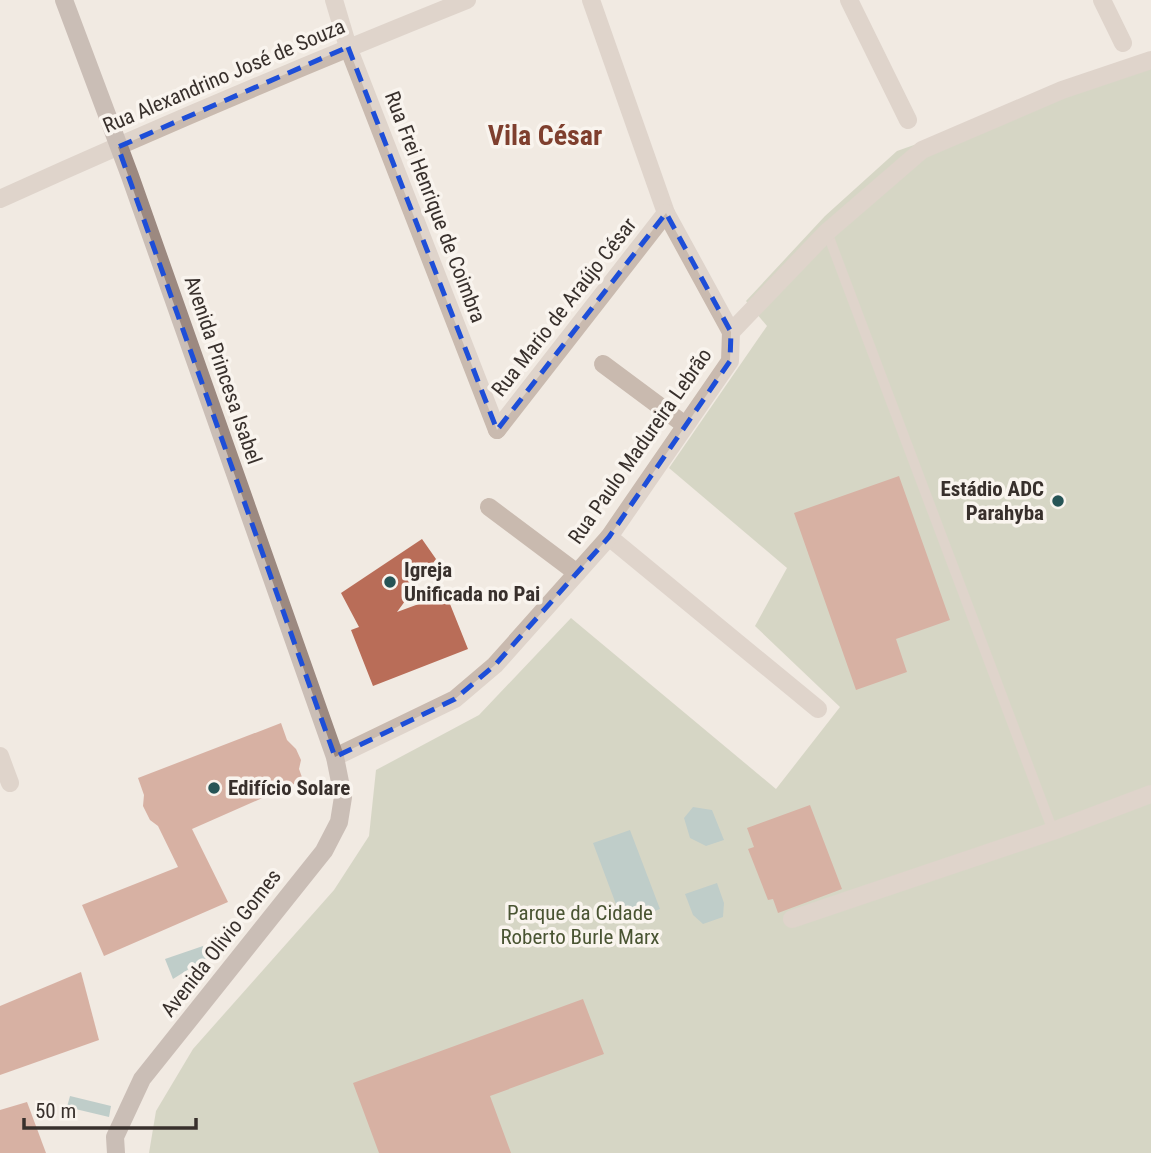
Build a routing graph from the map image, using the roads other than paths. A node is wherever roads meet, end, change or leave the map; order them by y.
1 (64, 0) edge
2 (334, 0) edge
3 (467, 0) edge
4 (591, 0) edge
5 (849, 0) edge
6 (1102, 0) edge
7 (1123, 43) dead end
8 (348, 47) junction
9 (1151, 60) edge
10 (908, 120) dead end
11 (118, 147) junction
12 (0, 199) edge
13 (666, 213) junction
14 (827, 232) junction
15 (732, 332) junction
16 (603, 364) dead end
17 (685, 425) junction
18 (497, 430) joint
19 (489, 507) dead end
20 (609, 537) junction
21 (577, 573) junction
22 (818, 709) dead end
23 (0, 756) edge
24 (335, 757) junction
25 (10, 783) dead end
26 (1151, 794) edge
27 (1053, 831) junction
28 (792, 919) dead end
29 (116, 1153) edge

1 - 11 main road, Avenida Princesa Isabel
2 - 8 street, Rua Frei Henrique de Coimbra
3 - 8 street, Rua Alexandrino José de Souza
4 - 13 street
5 - 10 street
6 - 7 street
8 - 11 street, Rua Alexandrino José de Souza
8 - 18 street, Rua Frei Henrique de Coimbra
9 - 14 street, Rua Paulo Madureira Lebrão
11 - 12 street, Rua Alexandrino José de Souza
11 - 24 main road, Avenida Princesa Isabel
13 - 15 street
13 - 18 street, Rua Mario de Araújo César
14 - 15 street, Rua Paulo Madureira Lebrão
14 - 27 lane
15 - 17 street, Rua Paulo Madureira Lebrão
16 - 17 street
17 - 20 street, Rua Paulo Madureira Lebrão
19 - 21 street
20 - 21 street, Rua Paulo Madureira Lebrão
20 - 22 street
21 - 24 street, Rua Paulo Madureira Lebrão
23 - 25 street
24 - 29 main road, Avenida Olivio Gomes
26 - 27 street
27 - 28 street

